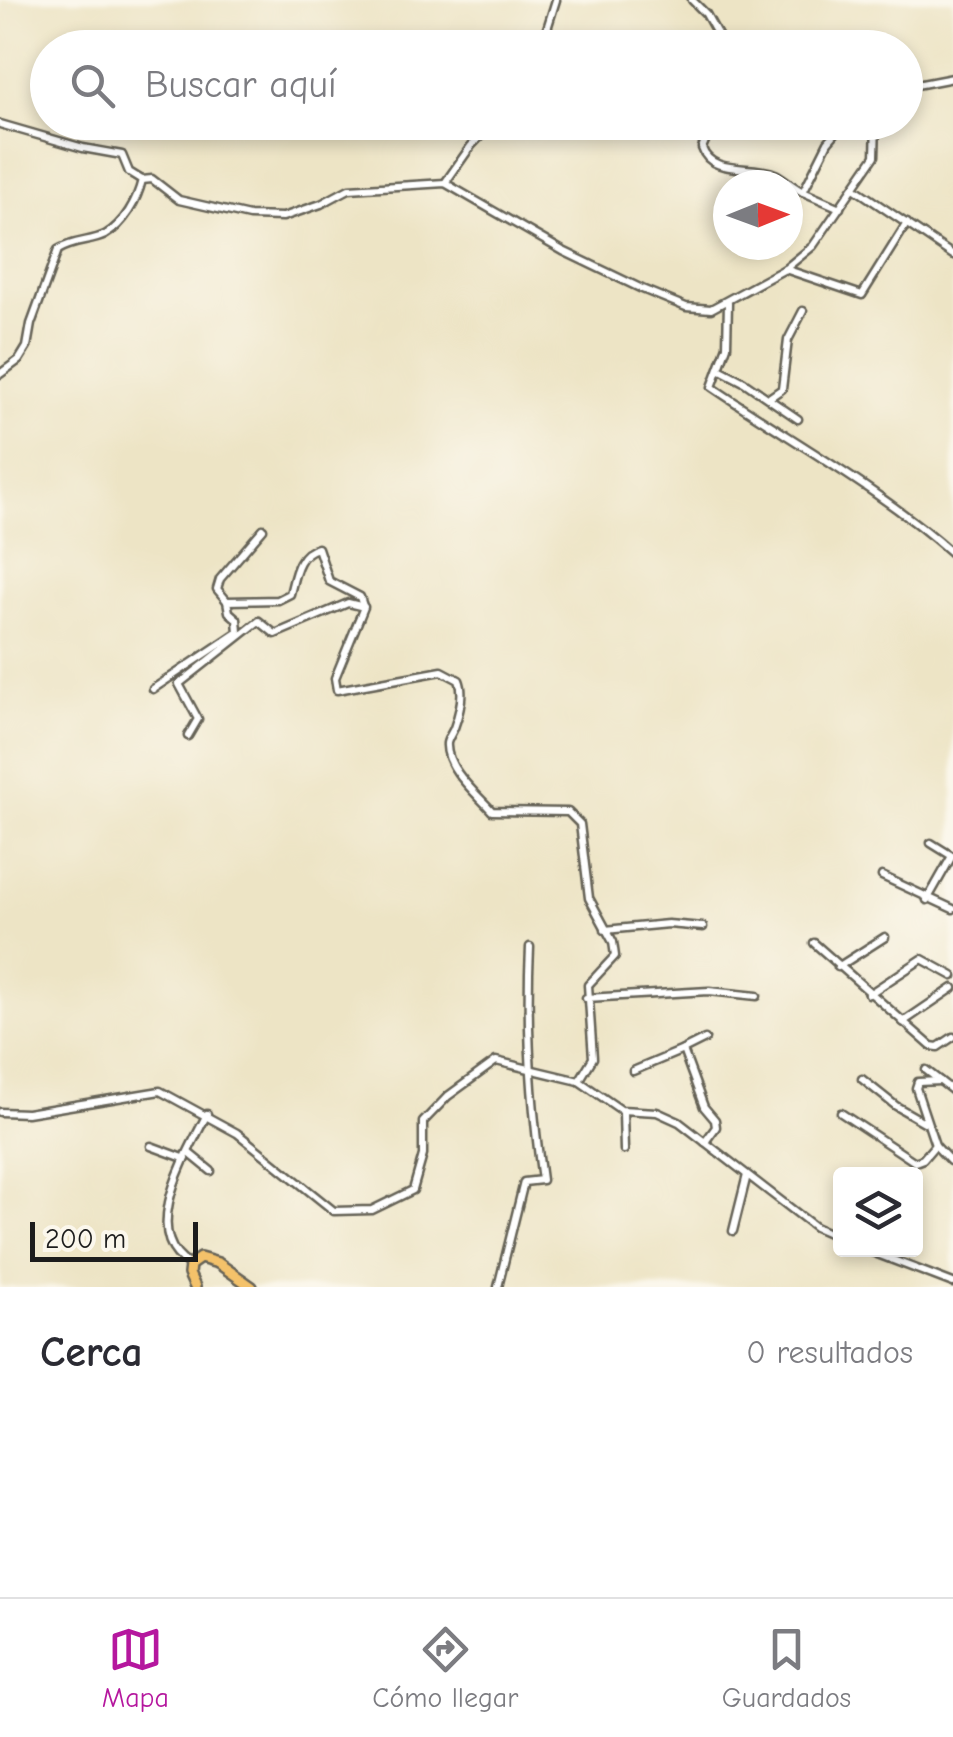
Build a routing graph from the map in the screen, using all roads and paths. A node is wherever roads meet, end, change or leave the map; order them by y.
1 (556, 0) edge
2 (692, 0) edge
3 (547, 30) edge
4 (714, 30) edge
5 (953, 78) edge
6 (923, 84) edge
7 (0, 124) edge
8 (30, 133) edge
9 (55, 140) edge
10 (478, 140) edge
11 (706, 140) edge
12 (830, 140) edge
13 (875, 140) edge
14 (762, 170) edge
15 (142, 180) junction
16 (445, 184) junction
17 (854, 188) junction
18 (803, 192) joint
19 (840, 208) junction
20 (907, 222) junction
21 (953, 255) edge
22 (785, 269) junction
23 (728, 302) junction
24 (803, 311) dead end
25 (719, 368) junction
26 (0, 374) edge
27 (782, 389) junction
28 (769, 398) junction
29 (780, 407) junction
30 (798, 419) dead end
31 (262, 529) dead end
32 (953, 554) edge
33 (227, 601) junction
34 (364, 607) junction
35 (154, 689) dead end
36 (188, 736) dead end
37 (931, 842) dead end
38 (882, 876) dead end
39 (927, 900) junction
40 (953, 909) edge
41 (704, 927) dead end
42 (605, 930) junction
43 (885, 936) dead end
44 (814, 943) dead end
45 (530, 947) dead end
46 (838, 967) junction
47 (953, 976) edge
48 (953, 988) edge
49 (869, 994) junction
50 (756, 996) dead end
51 (586, 998) junction
52 (902, 1022) junction
53 (953, 1038) edge
54 (705, 1039) dead end
55 (683, 1050) junction
56 (633, 1070) dead end
57 (926, 1070) dead end
58 (530, 1072) junction
59 (862, 1079) dead end
60 (578, 1081) junction
61 (940, 1081) junction
62 (953, 1091) edge
63 (623, 1111) junction
64 (0, 1112) edge
65 (842, 1113) dead end
66 (207, 1114) junction
67 (925, 1123) junction
68 (705, 1142) junction
69 (152, 1146) dead end
70 (935, 1146) junction
71 (624, 1150) dead end
72 (187, 1156) junction
73 (950, 1160) dead end
74 (212, 1172) dead end
75 (748, 1174) junction
76 (733, 1232) dead end
77 (833, 1235) edge
78 (884, 1257) edge
79 (190, 1265) junction
80 (953, 1283) edge
81 (195, 1287) edge
82 (252, 1287) edge
83 (498, 1287) edge

1 - 3 street
2 - 4 street
5 - 6 street
7 - 8 street
9 - 15 street
10 - 16 street
11 - 14 street
12 - 18 street
13 - 17 street
15 - 16 street
15 - 26 street
16 - 23 street
17 - 19 street
17 - 20 street
18 - 19 street
19 - 22 street
20 - 21 street
20 - 22 street
22 - 23 street
23 - 25 street
24 - 27 street
25 - 28 street
25 - 32 street
27 - 28 street
27 - 29 street
28 - 29 street
29 - 30 street
31 - 33 street
33 - 34 street
33 - 35 street
34 - 36 street
34 - 42 street
37 - 39 street
38 - 39 street
39 - 40 street
41 - 42 street
42 - 51 street
43 - 46 street
44 - 46 street
45 - 58 street
46 - 49 street
47 - 49 street
48 - 52 street
49 - 52 street
50 - 51 street
51 - 60 street
52 - 53 street
54 - 55 street
55 - 56 street
55 - 68 street
57 - 61 street
58 - 60 street
58 - 66 street
58 - 83 street
59 - 67 street
60 - 63 street
61 - 62 street
61 - 67 street
63 - 68 street
63 - 71 street
64 - 66 street
65 - 70 street
66 - 72 street
67 - 70 street
68 - 75 street
69 - 72 street
70 - 73 street
72 - 74 street
72 - 79 street
75 - 76 street
75 - 77 street
78 - 80 street
79 - 81 main road
79 - 82 main road

